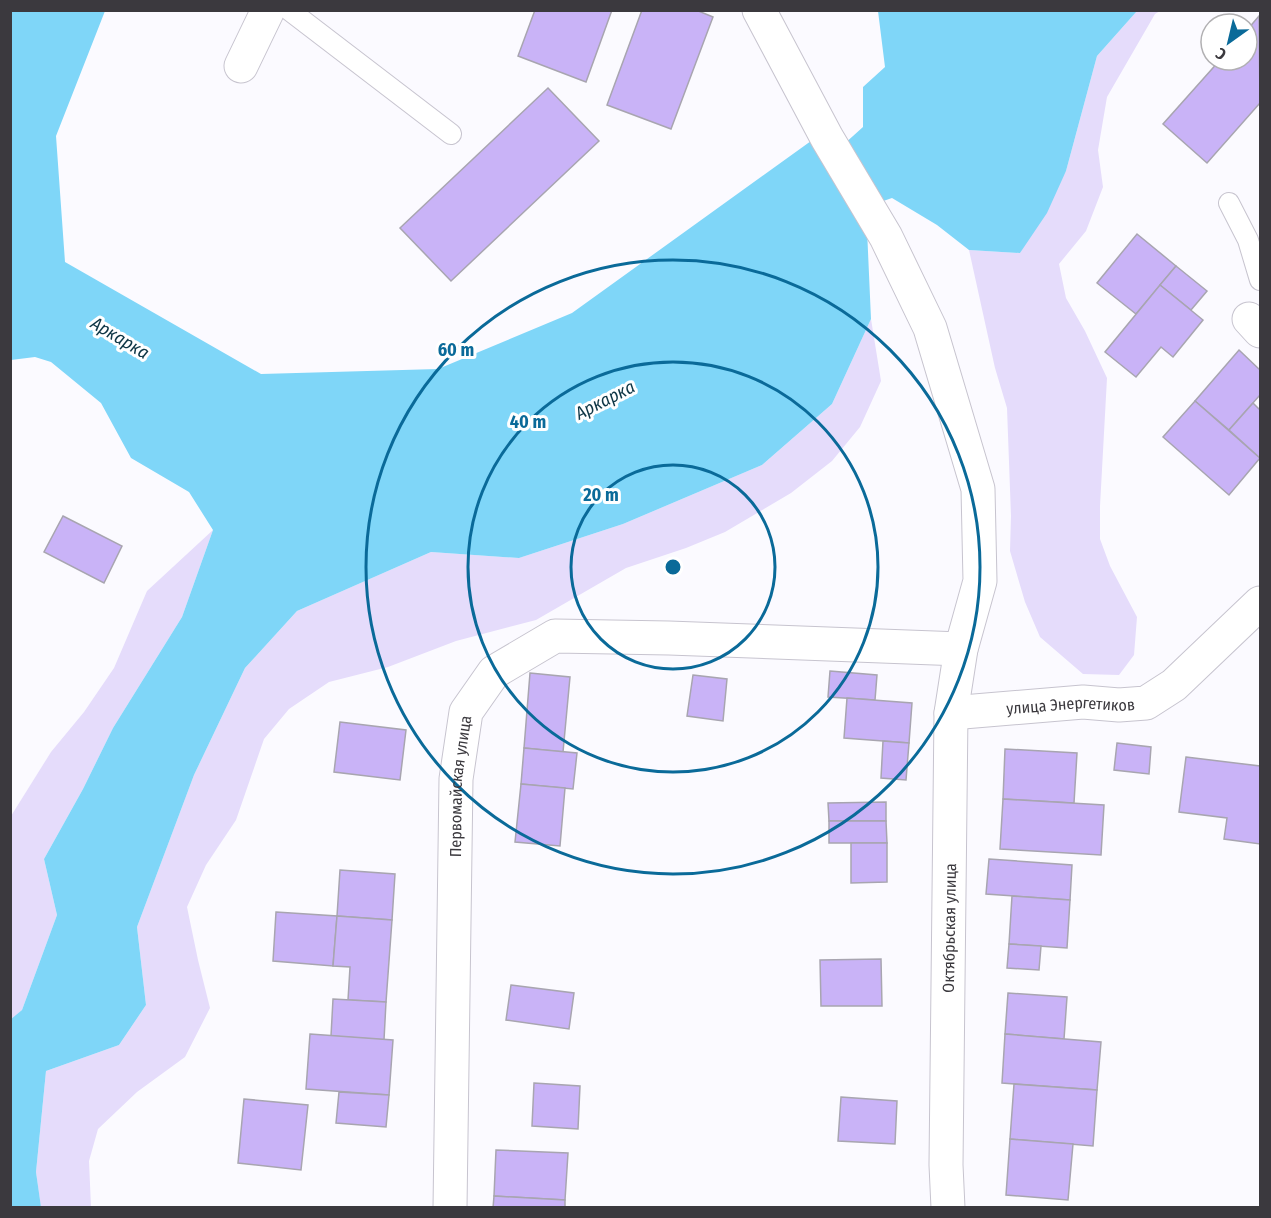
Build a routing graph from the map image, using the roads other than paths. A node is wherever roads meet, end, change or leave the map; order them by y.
1 (268, 10) edge
2 (289, 10) edge
3 (759, 10) edge
4 (241, 66) dead end
5 (451, 134) dead end
6 (1229, 203) dead end
7 (1260, 280) edge
8 (1260, 603) edge
9 (962, 649) junction
10 (951, 713) junction
11 (450, 1208) edge
12 (948, 1208) edge

1 - 4 street
2 - 5 lane
3 - 9 street, Октябрьская улица
6 - 7 lane
8 - 10 street, улица Энергетиков
9 - 10 street, Октябрьская улица
9 - 11 street, Первомайская улица
10 - 12 street, Октябрьская улица

